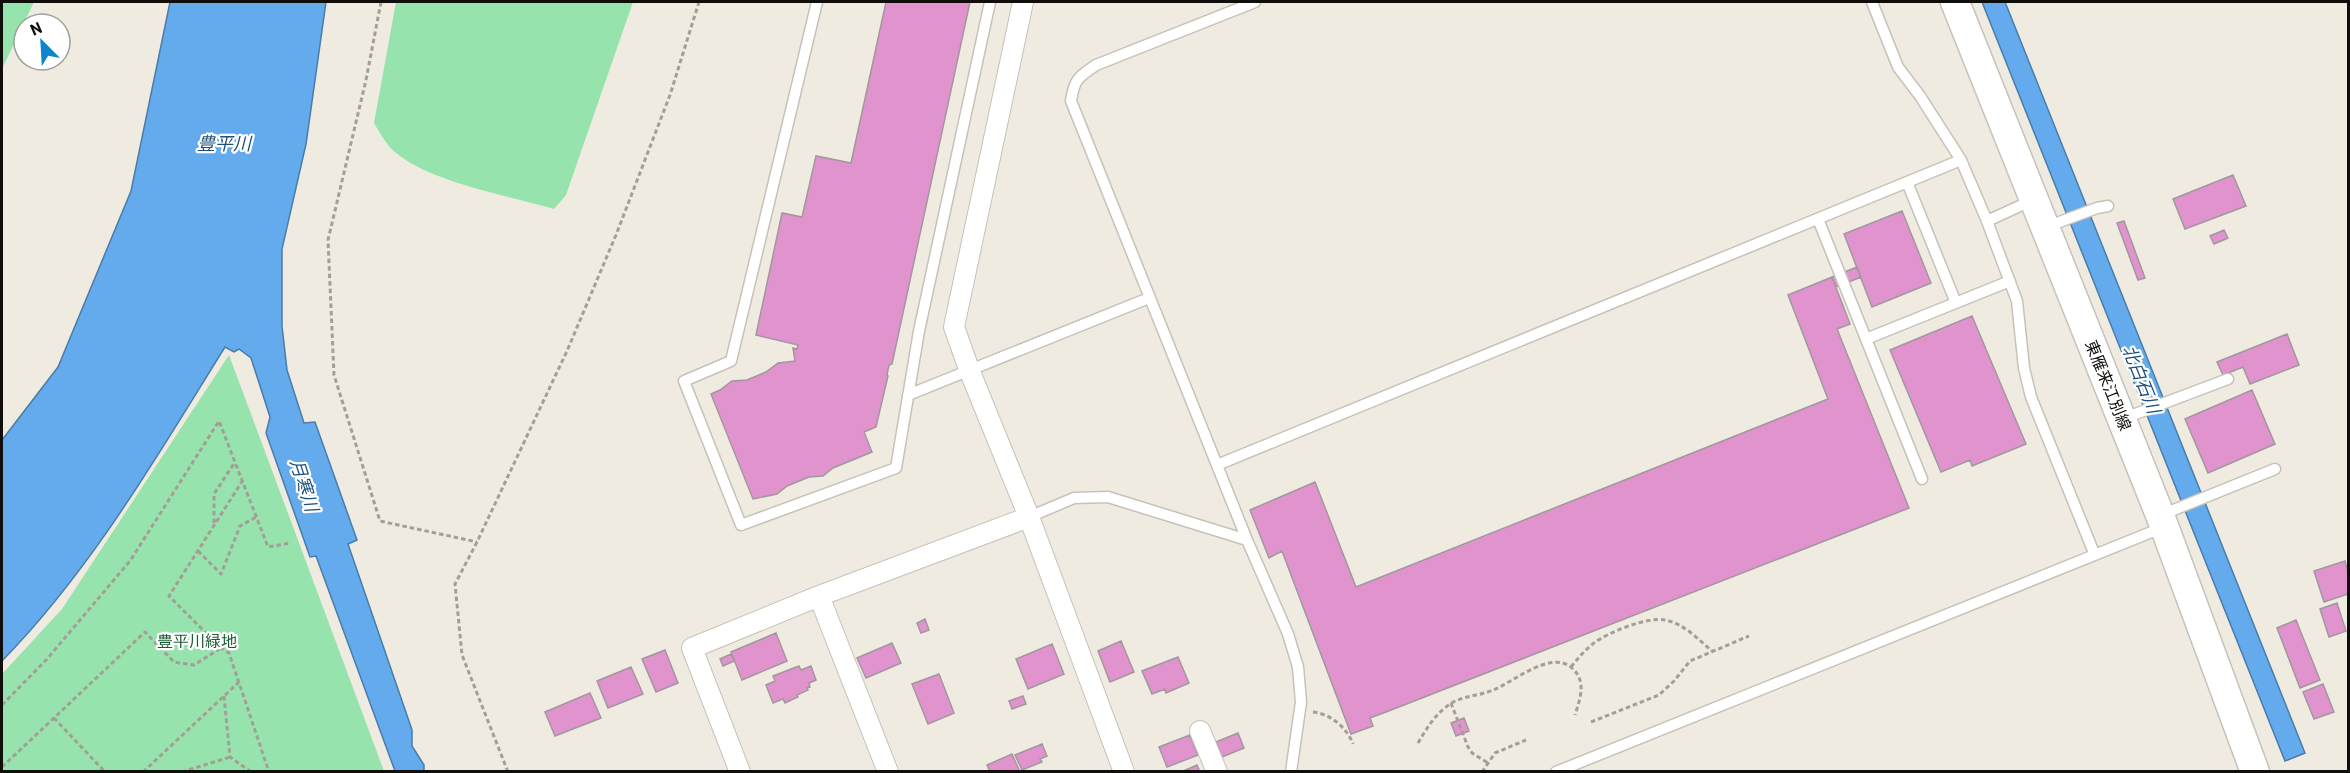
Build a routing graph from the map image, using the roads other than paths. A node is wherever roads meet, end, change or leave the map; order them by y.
1 (817, 2) edge
2 (990, 2) edge
3 (1023, 2) edge
4 (1255, 2) edge
5 (1872, 2) edge
6 (1955, 2) edge
7 (1961, 160) junction
8 (1907, 182) junction
9 (2034, 200) junction
10 (2108, 206) dead end
11 (1818, 219) junction
12 (1987, 221) junction
13 (2053, 225) junction
14 (2010, 281) junction
15 (1149, 298) junction
16 (1956, 303) junction
17 (1866, 339) junction
18 (970, 372) junction
19 (2228, 379) dead end
20 (908, 395) junction
21 (2128, 417) junction
22 (1217, 465) junction
23 (2275, 469) dead end
24 (1922, 479) dead end
25 (2167, 516) junction
26 (1029, 517) junction
27 (1247, 540) junction
28 (2094, 553) junction
29 (819, 596) junction
30 (1200, 731) dead end
31 (740, 771) edge
32 (888, 771) edge
33 (1124, 771) edge
34 (1217, 771) edge
35 (1291, 771) edge
36 (1556, 771) edge
37 (2255, 771) edge

1 - 20 lane
2 - 20 lane
3 - 18 street
4 - 15 lane
5 - 7 lane
6 - 9 main road, 東雁来江別線
7 - 8 lane
7 - 12 lane
8 - 11 lane
8 - 16 lane
9 - 12 lane
9 - 13 main road, 東雁来江別線
10 - 13 lane
11 - 17 lane
11 - 22 lane
12 - 14 lane
13 - 21 main road, 東雁来江別線
14 - 16 lane
14 - 28 lane
15 - 18 lane
15 - 22 lane
16 - 17 lane
17 - 24 lane
18 - 20 lane
18 - 26 street
19 - 21 lane
21 - 25 main road, 東雁来江別線
22 - 27 lane
23 - 25 lane
25 - 28 lane
25 - 37 main road, 東雁来江別線
26 - 27 lane
26 - 29 street
26 - 33 street
27 - 35 lane
28 - 36 lane
29 - 31 street
29 - 32 street
30 - 34 street

